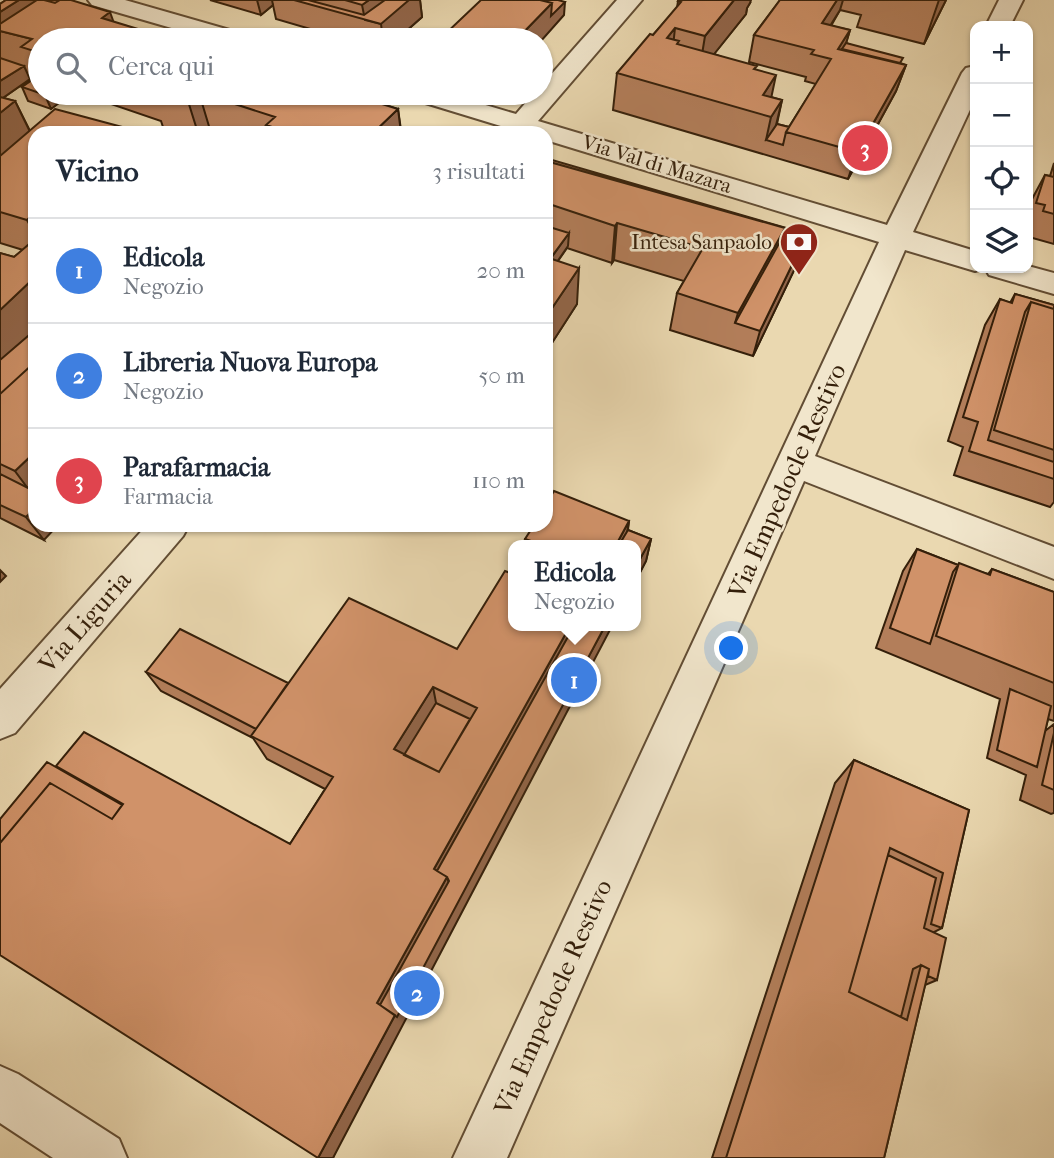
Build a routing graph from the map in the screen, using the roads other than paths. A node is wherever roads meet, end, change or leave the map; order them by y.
1 (100, 0) edge
2 (630, 0) edge
3 (1011, 0) edge
4 (1000, 21) edge
5 (197, 28) edge
6 (970, 83) edge
7 (553, 87) edge
8 (452, 105) edge
9 (537, 105) edge
10 (511, 126) edge
11 (519, 126) edge
12 (553, 138) edge
13 (896, 237) junction
14 (970, 259) edge
15 (1017, 273) edge
16 (1054, 284) edge
17 (796, 463) junction
18 (164, 532) edge
19 (1054, 563) edge
20 (0, 719) edge
21 (0, 1092) edge
22 (100, 1158) edge
23 (480, 1158) edge

1 - 5 street
2 - 7 street
3 - 4 street
6 - 13 street, Via Empedocle Restivo
8 - 10 street, Via Val di Mazara
9 - 11 street
12 - 13 street, Via Val di Mazara
13 - 14 street, Via Val di Mazara
13 - 17 street, Via Empedocle Restivo
15 - 16 street
17 - 19 street
17 - 23 street, Via Empedocle Restivo
18 - 20 street, Via Liguria
21 - 22 street

